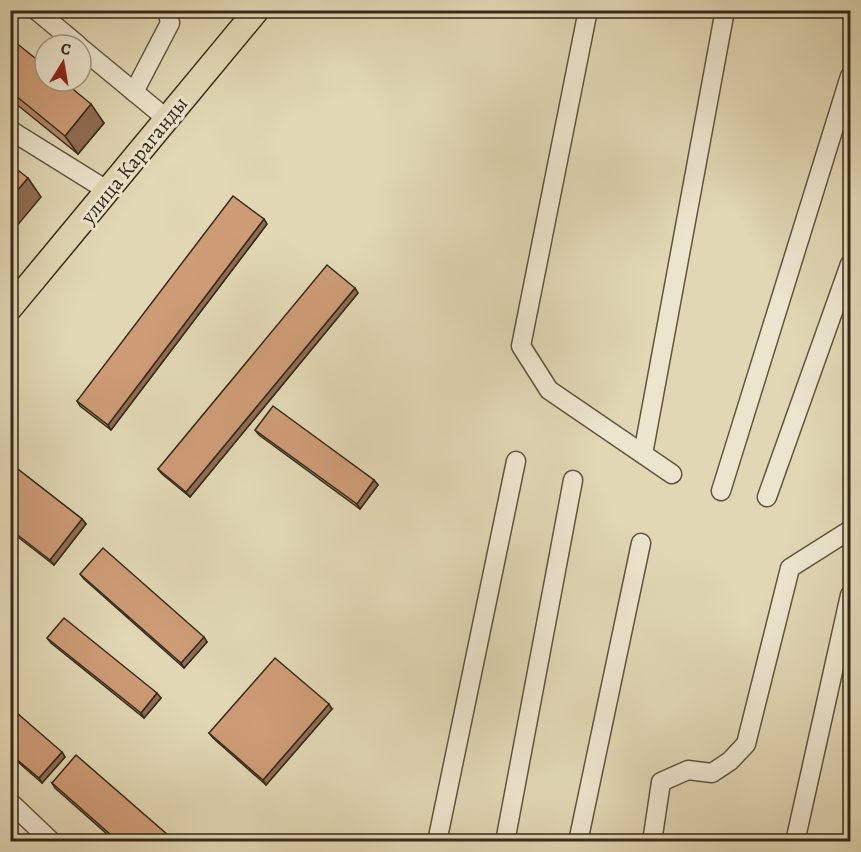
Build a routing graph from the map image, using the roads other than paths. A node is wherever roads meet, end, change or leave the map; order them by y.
1 (36, 10) edge
2 (167, 10) edge
3 (257, 10) edge
4 (588, 10) edge
5 (725, 10) edge
6 (63, 33) edge
7 (93, 58) edge
8 (850, 76) edge
9 (134, 92) junction
10 (167, 119) junction
11 (11, 133) edge
12 (108, 191) junction
13 (850, 264) edge
14 (10, 308) edge
15 (643, 454) junction
16 (516, 461) dead end
17 (672, 474) dead end
18 (573, 480) dead end
19 (721, 491) dead end
20 (767, 497) dead end
21 (850, 530) edge
22 (641, 543) dead end
23 (850, 595) edge
24 (10, 802) edge
25 (52, 842) edge
26 (437, 842) edge
27 (505, 842) edge
28 (578, 842) edge
29 (652, 842) edge
30 (795, 842) edge

1 - 6 street
2 - 9 street
3 - 10 main road, улица Караганды
4 - 15 street
5 - 15 street
7 - 9 street
8 - 19 street
9 - 10 street
10 - 12 main road, улица Караганды
11 - 12 street
12 - 14 main road, улица Караганды
13 - 20 street
15 - 17 street
16 - 26 street
18 - 27 street
21 - 29 street
22 - 28 street
23 - 30 street
24 - 25 street

